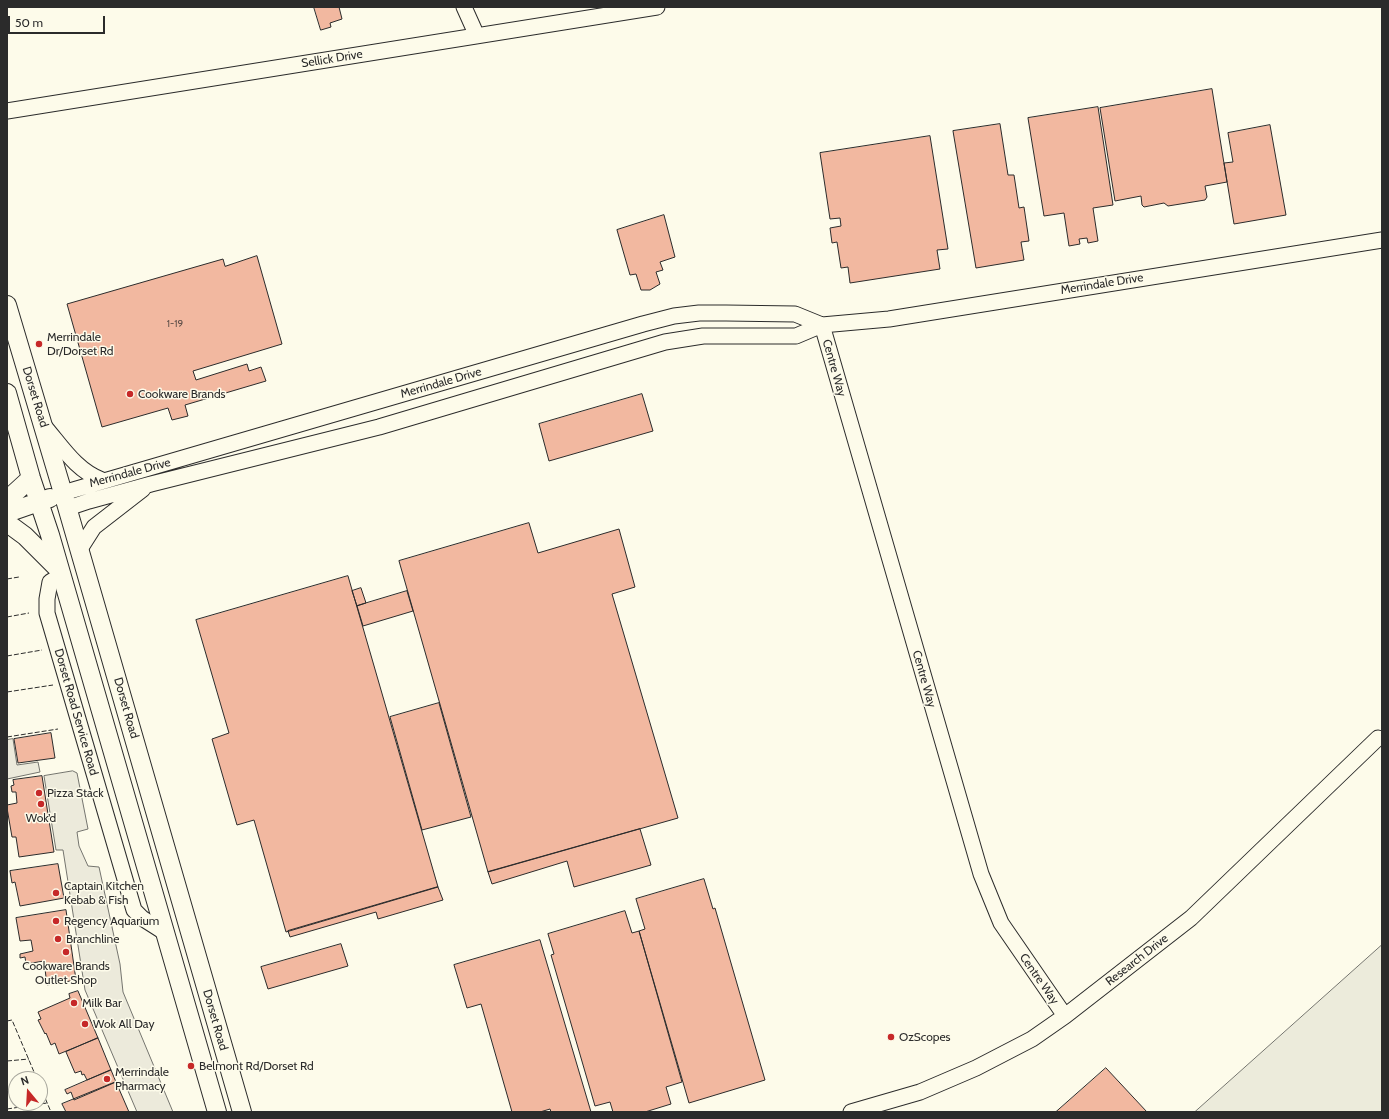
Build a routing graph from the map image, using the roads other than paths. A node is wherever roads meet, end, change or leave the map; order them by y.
1 (464, 7) edge
2 (657, 7) edge
3 (476, 36) junction
4 (7, 111) edge
5 (1382, 240) edge
6 (7, 305) edge
7 (822, 325) junction
8 (470, 375) junction
9 (7, 393) edge
10 (477, 398) junction
11 (331, 416) junction
12 (43, 425) junction
13 (338, 438) junction
14 (31, 478) junction
15 (102, 480) junction
16 (151, 484) junction
17 (7, 500) edge
18 (66, 500) junction
19 (41, 509) junction
20 (8, 521) edge
21 (80, 549) junction
22 (61, 573) junction
23 (1378, 738) dead end
24 (164, 932) junction
25 (196, 954) junction
26 (173, 961) junction
27 (1065, 1016) junction
28 (217, 1112) edge
29 (242, 1112) edge
30 (851, 1112) edge

1 - 3 street
2 - 3 street, Sellick Drive
3 - 4 street, Sellick Drive
5 - 7 street, Merrindale Drive
6 - 12 main road, Dorset Road
7 - 8 street, Merrindale Drive
7 - 10 street, Merrindale Drive
7 - 27 street, Centre Way
8 - 10 street
8 - 11 street, Merrindale Drive
9 - 14 main road, Dorset Road
10 - 13 street, Merrindale Drive
11 - 13 street
11 - 15 street, Merrindale Drive
12 - 15 street
12 - 18 main road, Dorset Road
13 - 16 street, Merrindale Drive
14 - 17 main road
14 - 19 main road, Dorset Road
15 - 18 street, Merrindale Drive
16 - 18 street, Merrindale Drive
16 - 21 street
18 - 19 main road
18 - 21 main road, Dorset Road
19 - 20 main road
19 - 22 main road, Dorset Road
20 - 22 main road
21 - 25 main road, Dorset Road
22 - 24 main road, Dorset Road
22 - 24 street, Dorset Road Service Road
23 - 27 street, Research Drive
24 - 26 main road, Dorset Road
25 - 26 main road
25 - 29 main road, Dorset Road
26 - 28 main road, Dorset Road
27 - 30 street, Research Drive

